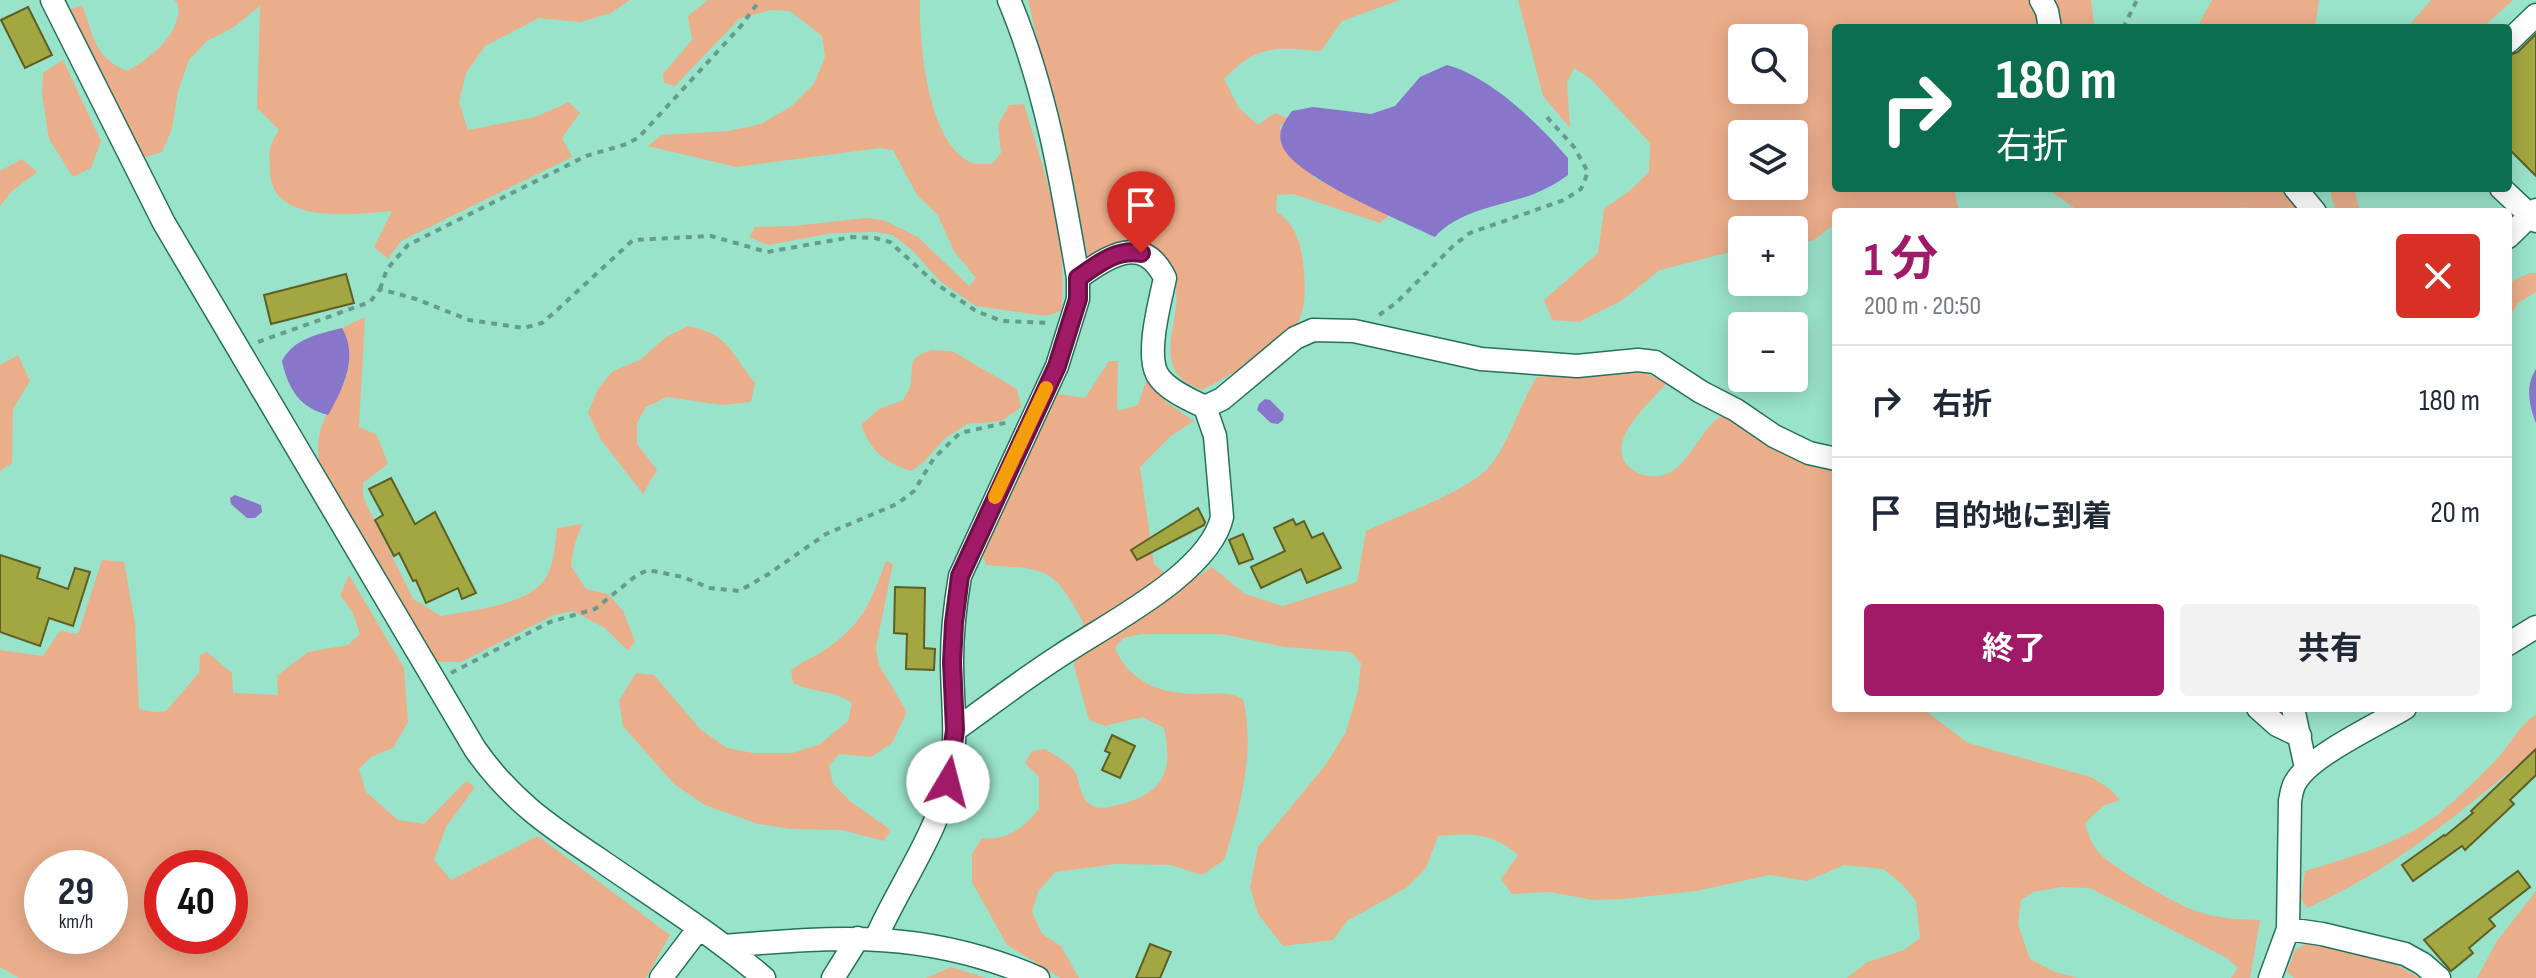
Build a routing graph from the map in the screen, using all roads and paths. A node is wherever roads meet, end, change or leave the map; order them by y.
1 (52, 0) edge
2 (760, 0) edge
3 (1009, 0) edge
4 (2041, 0) edge
5 (2137, 0) edge
6 (2536, 15) edge
7 (2049, 24) edge
8 (2125, 24) edge
9 (2512, 38) edge
10 (1545, 115) dead end
11 (2298, 192) edge
12 (2506, 192) edge
13 (2312, 208) edge
14 (2534, 216) edge
15 (2512, 234) edge
16 (1078, 278) junction
17 (380, 289) junction
18 (1071, 324) junction
19 (1354, 331) junction
20 (239, 349) junction
21 (1205, 407) junction
22 (1036, 411) junction
23 (1832, 458) edge
24 (2536, 627) edge
25 (2512, 642) edge
26 (435, 682) junction
27 (2262, 712) edge
28 (2294, 712) edge
29 (2398, 712) edge
30 (955, 730) junction
31 (2300, 736) junction
32 (2306, 768) junction
33 (699, 928) junction
34 (2288, 929) junction
35 (867, 938) junction
36 (725, 946) junction
37 (661, 978) edge
38 (764, 978) edge
39 (833, 978) edge
40 (1038, 978) edge
41 (2270, 978) edge
42 (2439, 978) edge

1 - 20 street
2 - 17 path
3 - 16 street
4 - 7 street
5 - 8 path
6 - 9 street
10 - 19 path
11 - 13 street
12 - 14 street
14 - 15 street
16 - 18 street
16 - 21 street
17 - 18 path
17 - 20 path
18 - 22 street
19 - 21 street
19 - 23 street
20 - 26 street
21 - 30 street
22 - 26 path
22 - 30 street
24 - 25 street
26 - 33 street
27 - 31 street
28 - 31 street
29 - 32 street
30 - 35 street
31 - 32 street
32 - 34 street
33 - 36 street
33 - 37 street
34 - 41 street
34 - 42 street
35 - 36 street
35 - 39 street
35 - 40 street
36 - 38 street

